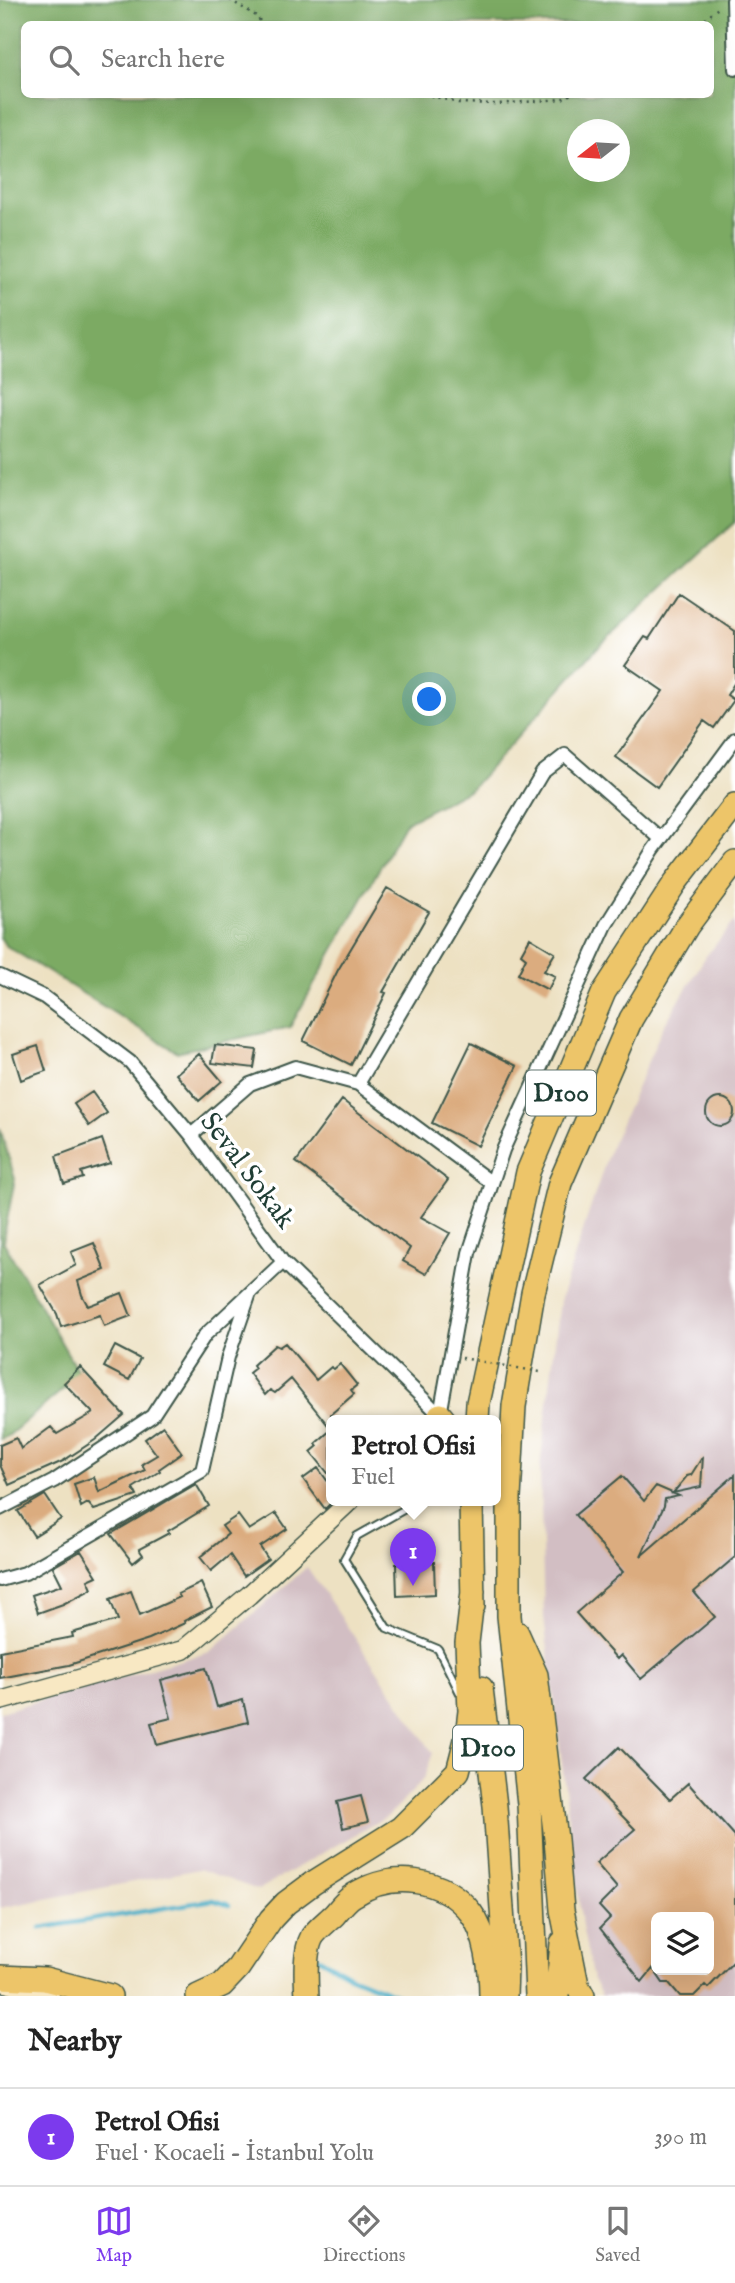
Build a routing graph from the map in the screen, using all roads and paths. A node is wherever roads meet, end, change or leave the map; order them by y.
1 (230, 0) edge
2 (733, 0) edge
3 (719, 8) dead end
4 (260, 21) edge
5 (704, 21) edge
6 (735, 69) edge
7 (439, 98) edge
8 (564, 98) edge
9 (735, 740) edge
10 (735, 805) edge
11 (661, 839) junction
12 (735, 862) edge
13 (0, 976) edge
14 (358, 1084) junction
15 (191, 1135) junction
16 (492, 1183) junction
17 (283, 1262) junction
18 (250, 1293) junction
19 (462, 1358) dead end
20 (540, 1372) dead end
21 (437, 1415) edge
22 (441, 1415) edge
23 (477, 1415) edge
24 (345, 1506) edge
25 (410, 1506) edge
26 (471, 1506) edge
27 (0, 1509) edge
28 (0, 1580) edge
29 (472, 1591) junction
30 (509, 1616) junction
31 (0, 1701) edge
32 (470, 1710) junction
33 (564, 1923) junction
34 (0, 1979) edge
35 (50, 1996) edge
36 (110, 1996) edge
37 (198, 1996) edge
38 (307, 1996) edge
39 (491, 1996) edge
40 (505, 1996) edge
41 (537, 1996) edge
42 (557, 1996) edge
43 (583, 1996) edge

1 - 4 path
2 - 6 street
3 - 5 path
7 - 8 path
9 - 11 street
10 - 23 highway, D100
11 - 14 street
11 - 16 street
12 - 30 highway, D100
13 - 15 street, Seval Sokak
14 - 15 street
14 - 16 street
15 - 17 street, Seval Sokak
16 - 22 street
17 - 18 street
17 - 21 street, Seval Sokak
18 - 27 street
18 - 28 street
19 - 20 path, bridge
24 - 31 street
25 - 32 lane
26 - 29 highway, D100
29 - 32 highway
29 - 40 highway, D100
30 - 33 highway
30 - 41 highway, D100
32 - 37 highway
33 - 42 highway
33 - 43 highway
34 - 35 street
34 - 36 highway
38 - 39 highway

